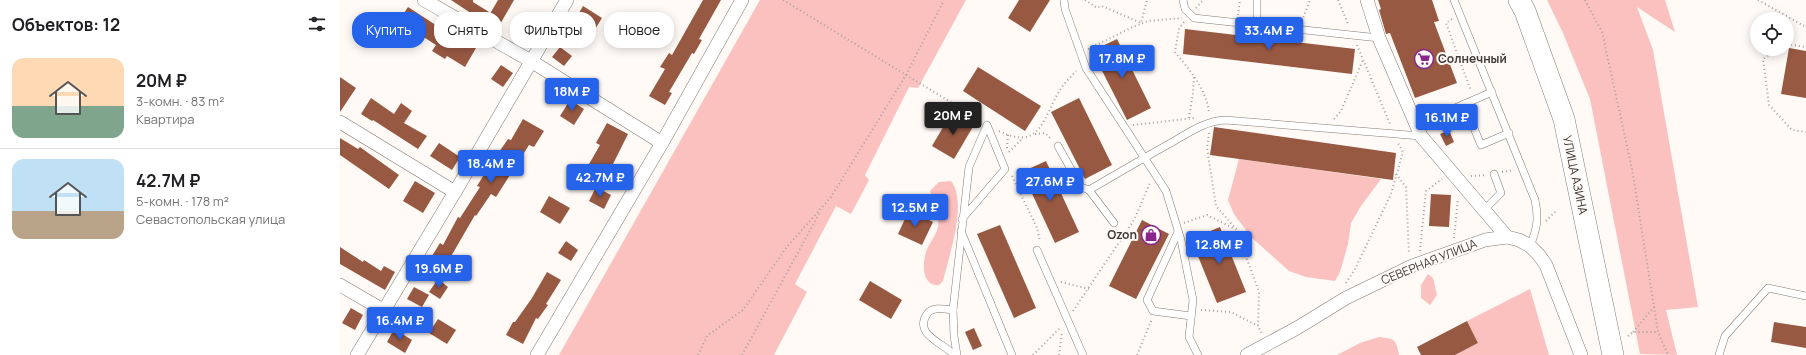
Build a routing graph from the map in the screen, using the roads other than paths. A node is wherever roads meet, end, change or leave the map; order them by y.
1 (424, 0) edge
2 (567, 0) edge
3 (742, 0) edge
4 (1064, 0) edge
5 (1183, 0) edge
6 (1257, 0) edge
7 (1367, 0) edge
8 (1454, 0) edge
9 (1519, 0) edge
10 (1257, 25) junction
11 (1379, 38) junction
12 (531, 61) junction
13 (1492, 92) junction
14 (1464, 104) junction
15 (340, 122) edge
16 (1419, 131) junction
17 (1509, 133) junction
18 (662, 143) junction
19 (1058, 146) road end
20 (1145, 157) junction
21 (1494, 174) dead end
22 (1089, 190) junction
23 (455, 192) junction
24 (1484, 210) junction
25 (962, 219) junction
26 (1114, 223) dead end
27 (961, 229) junction
28 (1177, 229) junction
29 (1507, 237) junction
30 (1530, 246) junction
31 (1037, 250) road end
32 (340, 285) edge
33 (1806, 296) edge
34 (383, 310) junction
35 (953, 310) junction
36 (1192, 313) junction
37 (357, 355) edge
38 (537, 355) edge
39 (956, 355) edge
40 (1012, 355) edge
41 (1083, 355) edge
42 (1198, 355) edge
43 (1247, 355) edge
44 (1580, 355) edge
45 (1613, 355) edge
46 (1719, 355) edge

1 - 12 street
2 - 12 street
3 - 18 street
4 - 20 lane
5 - 10 lane
6 - 10 lane
7 - 11 street
8 - 13 lane
9 - 45 main road, УЛИЦА АЗИНА
10 - 11 lane
11 - 16 street
12 - 18 street
12 - 23 street
13 - 14 lane
13 - 17 lane
14 - 16 lane
14 - 17 lane
15 - 23 street
16 - 20 lane
16 - 24 street
17 - 30 lane
18 - 38 street
19 - 22 lane
20 - 22 lane
20 - 28 lane
21 - 24 lane
22 - 26 lane
23 - 34 street
24 - 29 street
25 - 25 lane
25 - 27 lane
27 - 35 lane
27 - 40 lane
28 - 36 lane
28 - 36 lane
29 - 30 street, СЕВЕРНАЯ УЛИЦА
29 - 43 street, СЕВЕРНАЯ УЛИЦА
30 - 44 street, СЕВЕРНАЯ УЛИЦА
31 - 41 lane
32 - 34 street
33 - 46 lane
34 - 37 street
35 - 39 lane
35 - 39 lane
36 - 42 lane

